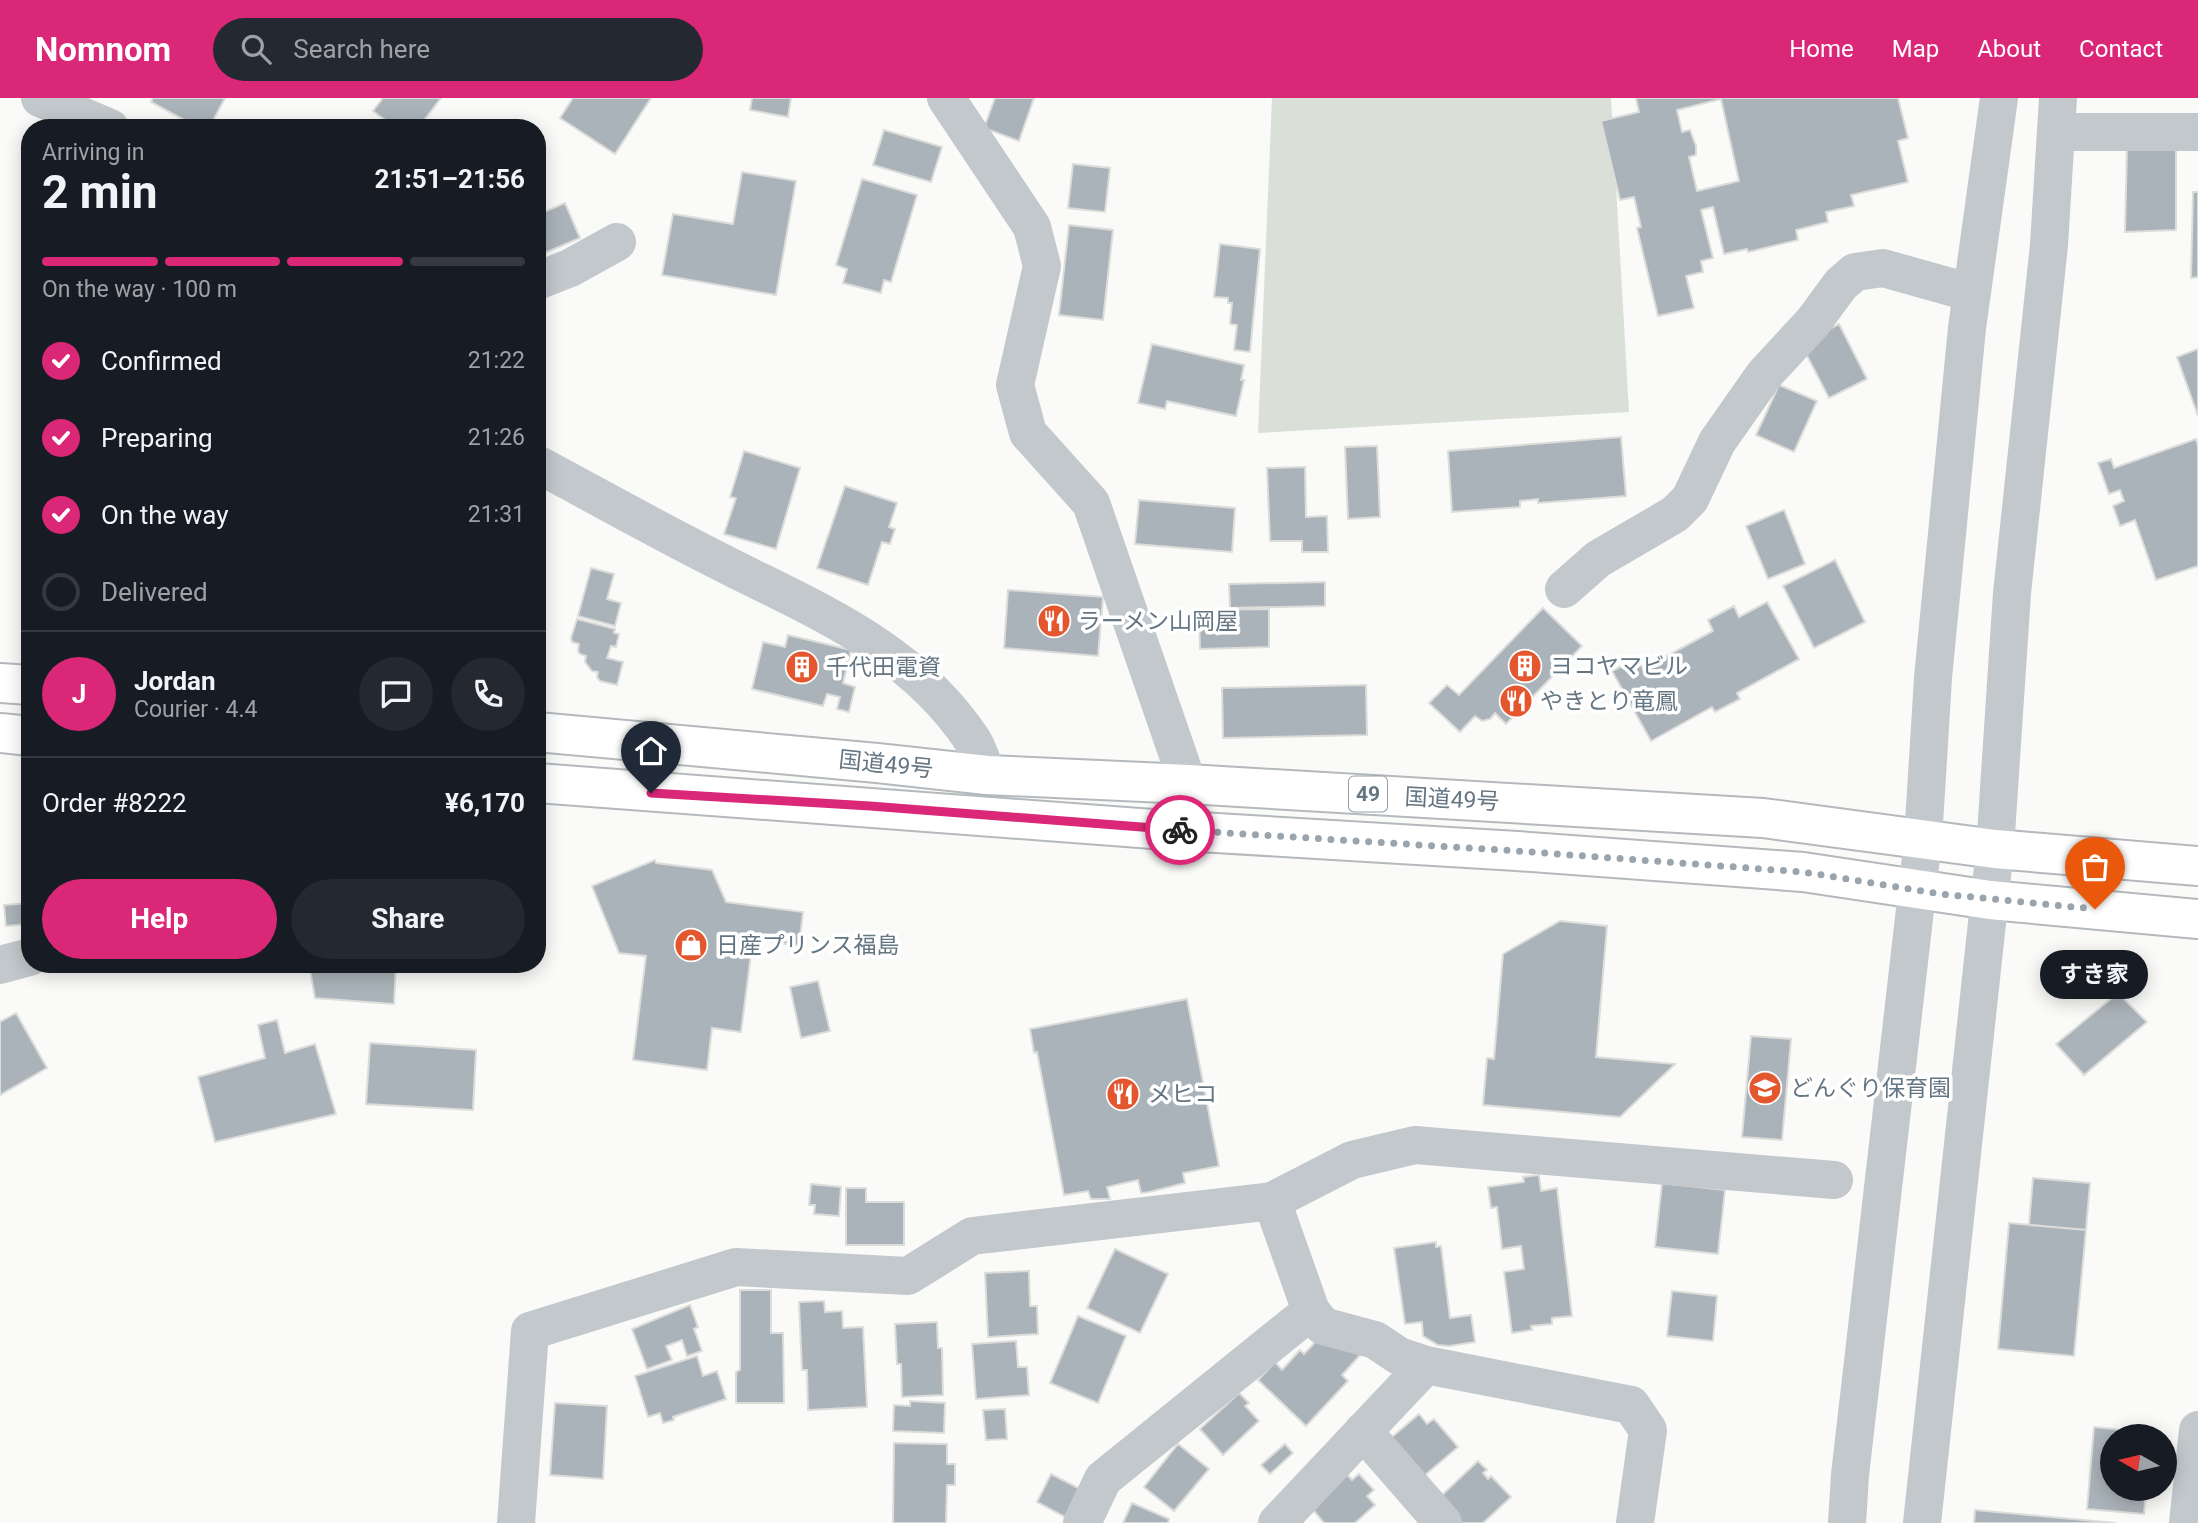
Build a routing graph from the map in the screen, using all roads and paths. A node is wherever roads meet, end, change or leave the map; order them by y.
1 (40, 98) edge
2 (946, 98) edge
3 (1999, 98) edge
4 (2057, 115) edge
5 (89, 119) edge
6 (2198, 132) edge
7 (617, 242) dead end
8 (546, 277) edge
9 (1972, 293) junction
10 (546, 469) edge
11 (1564, 589) dead end
12 (0, 682) edge
13 (21, 684) edge
14 (0, 733) edge
15 (546, 733) edge
16 (21, 735) edge
17 (987, 775) junction
18 (546, 784) edge
19 (1188, 784) junction
20 (1923, 839) junction
21 (1996, 849) junction
22 (2198, 866) edge
23 (1917, 891) junction
24 (1990, 900) junction
25 (2198, 919) edge
26 (21, 959) edge
27 (0, 965) edge
28 (1834, 1180) dead end
29 (1272, 1201) junction
30 (1311, 1311) junction
31 (1426, 1366) junction
32 (2198, 1430) edge
33 (1363, 1431) junction
34 (2192, 1518) edge
35 (516, 1523) edge
36 (1082, 1523) edge
37 (1277, 1523) edge
38 (1443, 1523) edge
39 (1634, 1523) edge
40 (1847, 1523) edge
41 (1922, 1523) edge

1 - 5 street
2 - 19 street
3 - 9 street
4 - 6 street
4 - 21 street
7 - 8 street
9 - 11 street
9 - 20 street
10 - 17 street
12 - 13 highway
14 - 16 highway
15 - 17 highway, 国道49号 / 49
17 - 19 highway, 国道49号 / 49
18 - 23 highway, 国道49号 / 49
19 - 20 highway, 国道49号 / 49
20 - 21 highway, 国道49号 / 49
20 - 23 street
21 - 22 highway, 国道49号 / 49
21 - 24 street
23 - 24 highway, 国道49号 / 49
23 - 40 street
24 - 25 highway, 国道49号 / 49
24 - 41 street
26 - 27 street
28 - 29 street
29 - 30 street
29 - 35 street
30 - 31 street
30 - 36 street
31 - 33 street
31 - 39 street
32 - 34 street
33 - 37 street
33 - 38 street

